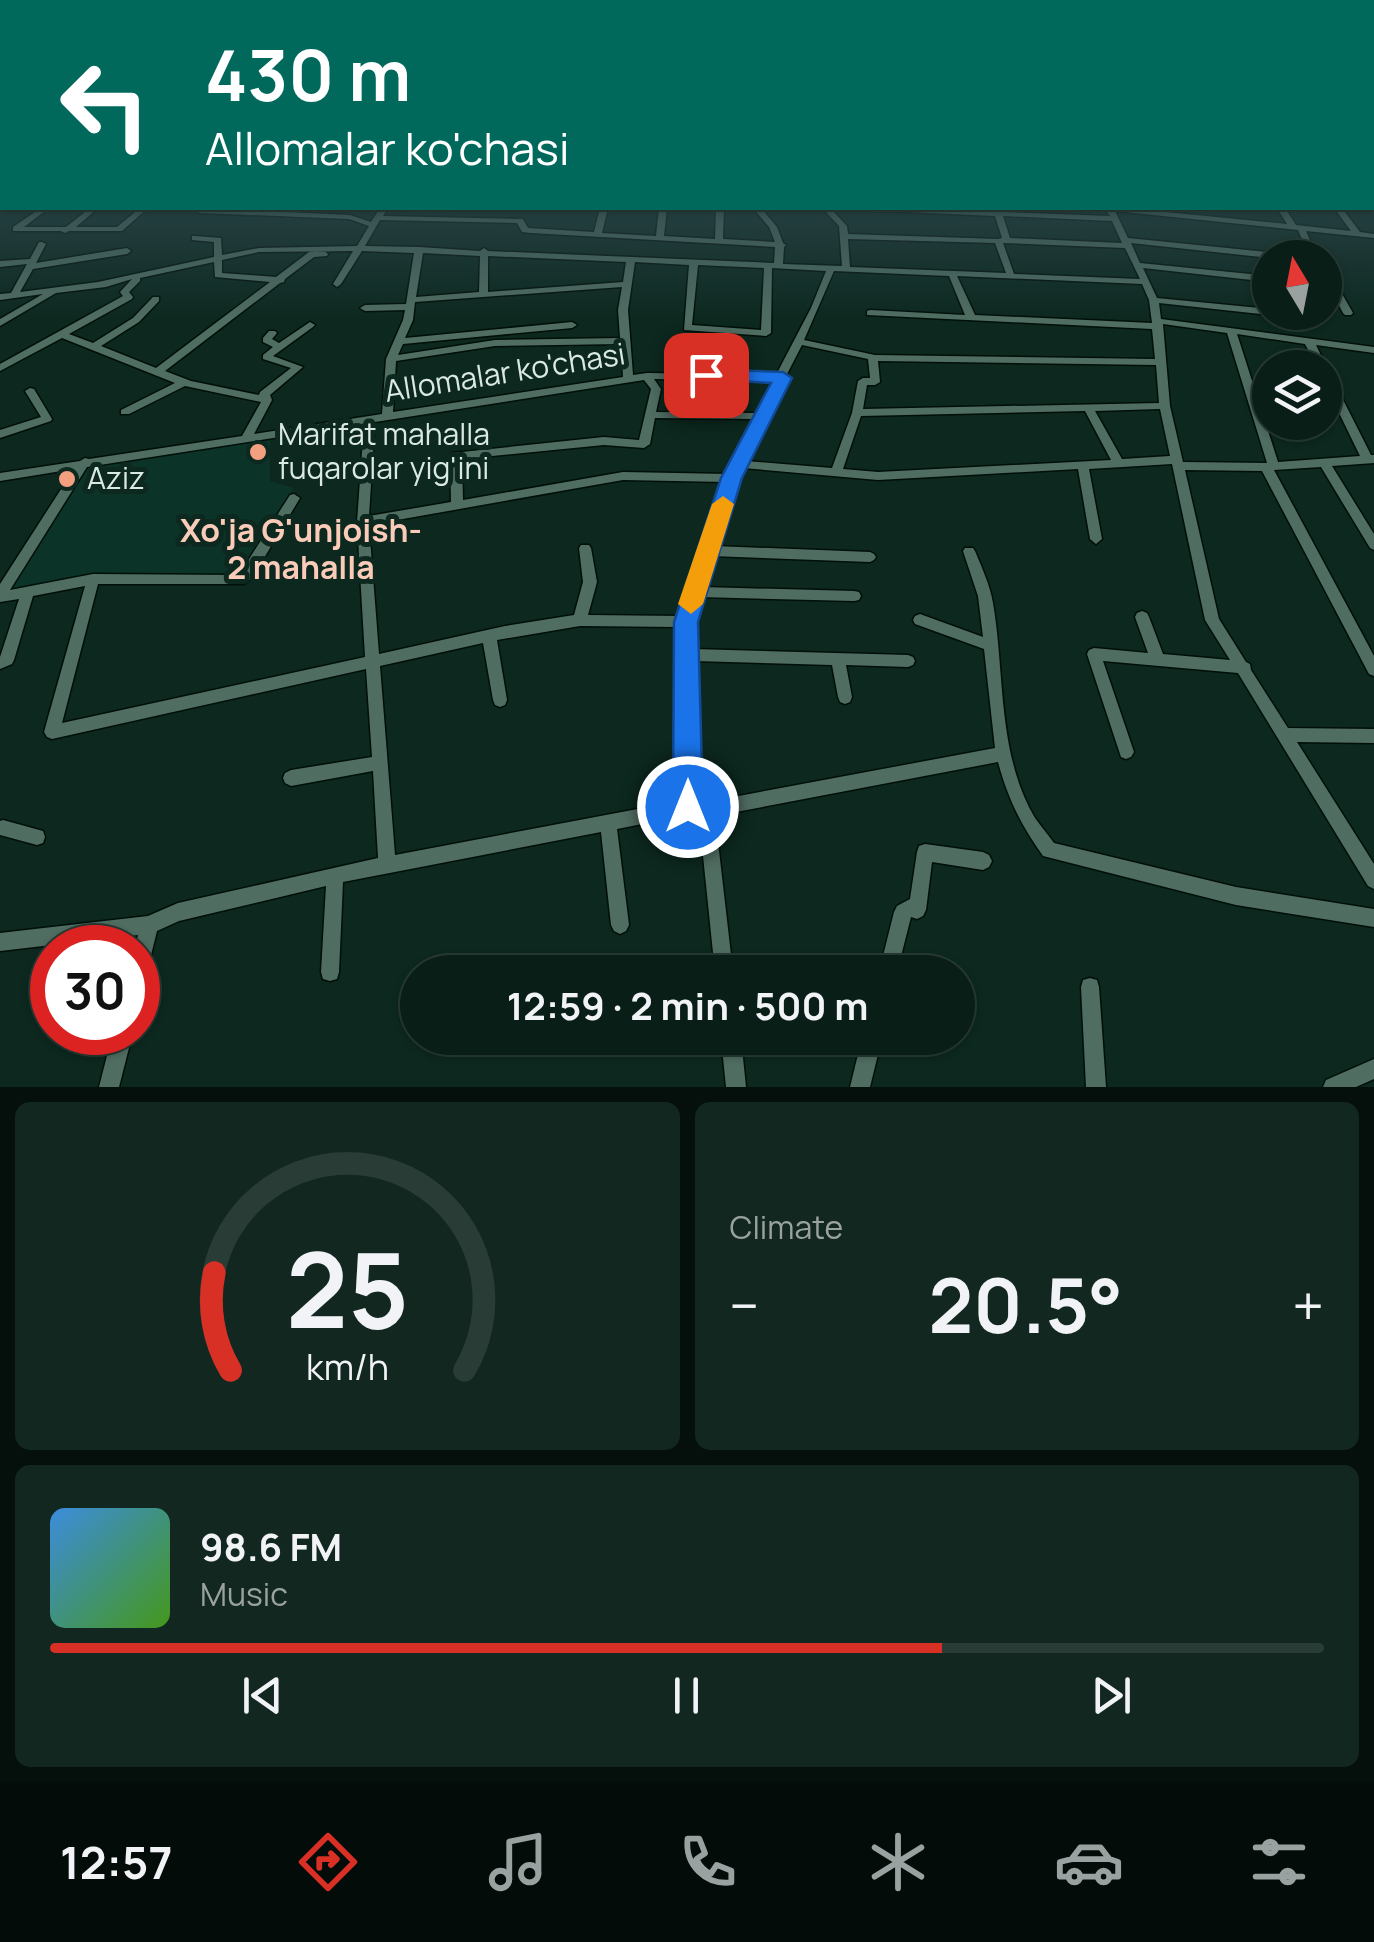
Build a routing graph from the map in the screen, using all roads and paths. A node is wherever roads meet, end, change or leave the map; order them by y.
1 (32, 218) edge
2 (82, 218) edge
3 (133, 218) edge
4 (357, 218) edge
5 (377, 218) edge
6 (602, 218) edge
7 (662, 218) edge
8 (720, 218) edge
9 (767, 218) edge
10 (835, 218) edge
11 (998, 218) edge
12 (1114, 218) edge
13 (1205, 218) edge
14 (1223, 218) edge
15 (1288, 218) edge
16 (1345, 218) edge
17 (416, 219) joint
18 (473, 220) joint
19 (375, 221) junction
20 (1225, 221) junction
21 (1297, 228) junction
22 (65, 231) junction
23 (598, 234) junction
24 (1356, 234) junction
25 (846, 236) junction
26 (1374, 236) edge
27 (195, 238) dead end
28 (660, 238) junction
29 (1304, 240) edge
30 (719, 241) junction
31 (1003, 241) junction
32 (1126, 243) junction
33 (42, 244) dead end
34 (782, 245) junction
35 (332, 248) junction
36 (359, 248) junction
37 (420, 248) junction
38 (127, 251) dead end
39 (484, 251) junction
40 (1252, 254) edge
41 (217, 258) junction
42 (632, 260) junction
43 (694, 262) junction
44 (0, 264) edge
45 (30, 264) junction
46 (774, 266) junction
47 (1138, 266) junction
48 (832, 268) junction
49 (846, 269) junction
50 (952, 274) junction
51 (1011, 276) junction
52 (139, 277) junction
53 (1252, 277) edge
54 (281, 280) junction
55 (1146, 282) junction
56 (102, 283) junction
57 (337, 284) dead end
58 (626, 284) junction
59 (58, 290) junction
60 (124, 292) junction
61 (14, 295) junction
62 (483, 295) junction
63 (0, 297) edge
64 (156, 299) dead end
65 (1154, 300) junction
66 (1342, 302) edge
67 (410, 304) junction
68 (365, 308) dead end
69 (1252, 310) edge
70 (1348, 313) dead end
71 (870, 314) dead end
72 (971, 318) junction
73 (0, 322) edge
74 (1159, 323) junction
75 (310, 325) dead end
76 (572, 326) dead end
77 (1231, 331) junction
78 (61, 334) junction
79 (272, 334) dead end
80 (624, 340) junction
81 (398, 341) junction
82 (1308, 341) junction
83 (801, 342) junction
84 (279, 346) junction
85 (94, 347) junction
86 (1312, 350) edge
87 (1374, 350) edge
88 (873, 358) junction
89 (391, 359) junction
90 (1159, 362) junction
91 (0, 368) edge
92 (156, 373) junction
93 (648, 376) junction
94 (783, 378) junction
95 (628, 379) junction
96 (184, 382) junction
97 (30, 391) dead end
98 (267, 400) junction
99 (1165, 406) junction
100 (1342, 406) edge
101 (1088, 408) junction
102 (125, 412) dead end
103 (858, 413) junction
104 (654, 414) junction
105 (760, 416) junction
106 (388, 417) junction
107 (370, 420) junction
108 (0, 434) edge
109 (246, 438) junction
110 (1371, 459) edge
111 (85, 462) junction
112 (1324, 462) junction
113 (1177, 463) junction
114 (1119, 464) junction
115 (1083, 466) junction
116 (1270, 466) junction
117 (735, 471) junction
118 (836, 472) junction
119 (0, 478) edge
120 (294, 498) dead end
121 (457, 505) junction
122 (363, 522) junction
123 (1096, 539) dead end
124 (1374, 545) edge
125 (586, 548) dead end
126 (708, 551) junction
127 (969, 551) dead end
128 (870, 557) dead end
129 (93, 579) junction
130 (28, 592) junction
131 (694, 592) junction
132 (0, 596) edge
133 (854, 596) dead end
134 (1142, 616) dead end
135 (580, 620) junction
136 (920, 620) dead end
137 (686, 622) junction
138 (489, 636) junction
139 (1366, 642) edge
140 (989, 645) junction
141 (689, 655) junction
142 (838, 658) junction
143 (1157, 658) junction
144 (908, 660) dead end
145 (0, 663) edge
146 (370, 665) junction
147 (1245, 668) junction
148 (1374, 670) edge
149 (845, 697) dead end
150 (500, 700) dead end
151 (1284, 735) junction
152 (1374, 736) edge
153 (1126, 752) dead end
154 (1004, 754) junction
155 (378, 764) junction
156 (291, 778) dead end
157 (697, 808) junction
158 (608, 823) junction
159 (1, 829) edge
160 (37, 837) dead end
161 (983, 862) dead end
162 (387, 866) junction
163 (335, 876) junction
164 (1374, 880) edge
165 (1374, 918) edge
166 (149, 925) edge
167 (620, 925) dead end
168 (30, 939) edge
169 (0, 942) edge
170 (721, 955) edge
171 (892, 955) edge
172 (330, 972) dead end
173 (1090, 987) dead end
174 (117, 1055) edge
175 (733, 1055) edge
176 (868, 1055) edge
177 (1374, 1069) edge
178 (109, 1087) edge
179 (736, 1087) edge
180 (860, 1087) edge
181 (1096, 1087) edge
182 (1333, 1087) edge

1 - 22 street
2 - 22 street
3 - 22 street
4 - 19 street
5 - 19 street
6 - 23 street
7 - 28 street
8 - 30 street
9 - 34 street
10 - 25 street
11 - 31 street
12 - 32 street
13 - 20 street
14 - 20 street
15 - 21 street
16 - 24 street
17 - 18 street
17 - 19 street
18 - 23 street
19 - 36 street
20 - 21 street
21 - 24 street
21 - 29 street
23 - 28 street
24 - 26 street
25 - 31 street
25 - 49 street
27 - 41 street
28 - 30 street
30 - 34 street
31 - 32 street
31 - 51 street
32 - 40 street
32 - 47 street
33 - 45 street
34 - 46 street
35 - 36 street
35 - 41 street
35 - 54 street
36 - 37 street
36 - 57 street
37 - 39 street
37 - 67 street
38 - 45 street
39 - 42 street
39 - 62 street
41 - 52 street
41 - 54 street
42 - 43 street
42 - 58 street
43 - 46 street
43 - 46 street
44 - 45 street
45 - 61 street
46 - 48 street
47 - 53 street
47 - 55 street
48 - 49 street
48 - 83 street
49 - 50 street
50 - 51 street
50 - 72 street
51 - 55 street
52 - 56 street
52 - 60 street
54 - 92 street
55 - 65 street
56 - 59 street
56 - 60 street
58 - 62 street
58 - 80 street
59 - 61 street
59 - 73 street
60 - 78 street
61 - 63 street
62 - 67 street
64 - 85 street
65 - 69 street
65 - 74 street
66 - 70 street
67 - 68 street
67 - 81 street
71 - 72 street
72 - 74 street
74 - 77 street
74 - 90 street
75 - 84 street
76 - 81 street
77 - 82 street
77 - 116 street
78 - 85 street
78 - 91 street
79 - 84 street
80 - 89 street
80 - 95 street
81 - 89 street
82 - 86 street
82 - 87 street
83 - 88 street
83 - 94 street
84 - 98 street
85 - 92 street
88 - 90 street
88 - 103 street
89 - 106 street
90 - 99 street
92 - 96 street
93 - 94 street, Allomalar ko'chasi
93 - 95 street, Allomalar ko'chasi
93 - 104 street
94 - 105 street
95 - 106 street, Allomalar ko'chasi
96 - 98 street
96 - 102 street
97 - 108 street
98 - 109 street
99 - 101 street
99 - 113 street
100 - 110 street
101 - 103 street
101 - 114 street
103 - 118 street
104 - 105 street
104 - 121 street
105 - 117 street
106 - 107 street, Allomalar ko'chasi
107 - 109 street, Allomalar ko'chasi
107 - 122 street
109 - 111 street, Allomalar ko'chasi
110 - 112 street
111 - 119 street, Allomalar ko'chasi
111 - 132 street
112 - 116 street
112 - 124 street
113 - 114 street
113 - 116 street
113 - 147 street
114 - 115 street
115 - 118 street
115 - 123 street
116 - 139 street
117 - 118 street
117 - 121 street
117 - 126 street
120 - 129 street
121 - 122 street
122 - 146 street
125 - 135 street
126 - 128 street
126 - 131 street
127 - 140 street
129 - 130 street
129 - 146 street
130 - 132 street
130 - 145 street
131 - 133 street
131 - 137 street
134 - 143 street
135 - 137 street
135 - 138 street
136 - 140 street
137 - 141 street
138 - 146 street
138 - 150 street
139 - 148 street
140 - 154 street
141 - 142 street
141 - 157 street
142 - 144 street
142 - 149 street
143 - 147 street
143 - 153 street
146 - 155 street
147 - 151 street
151 - 152 street
151 - 164 street
154 - 157 street
154 - 165 street
155 - 156 street
155 - 162 street
157 - 158 street
157 - 170 street
158 - 162 street
158 - 167 street
159 - 160 street
161 - 171 street
162 - 163 street
163 - 166 street
163 - 172 street
168 - 169 street
173 - 181 street
174 - 178 street
175 - 179 street
176 - 180 street
177 - 182 street

